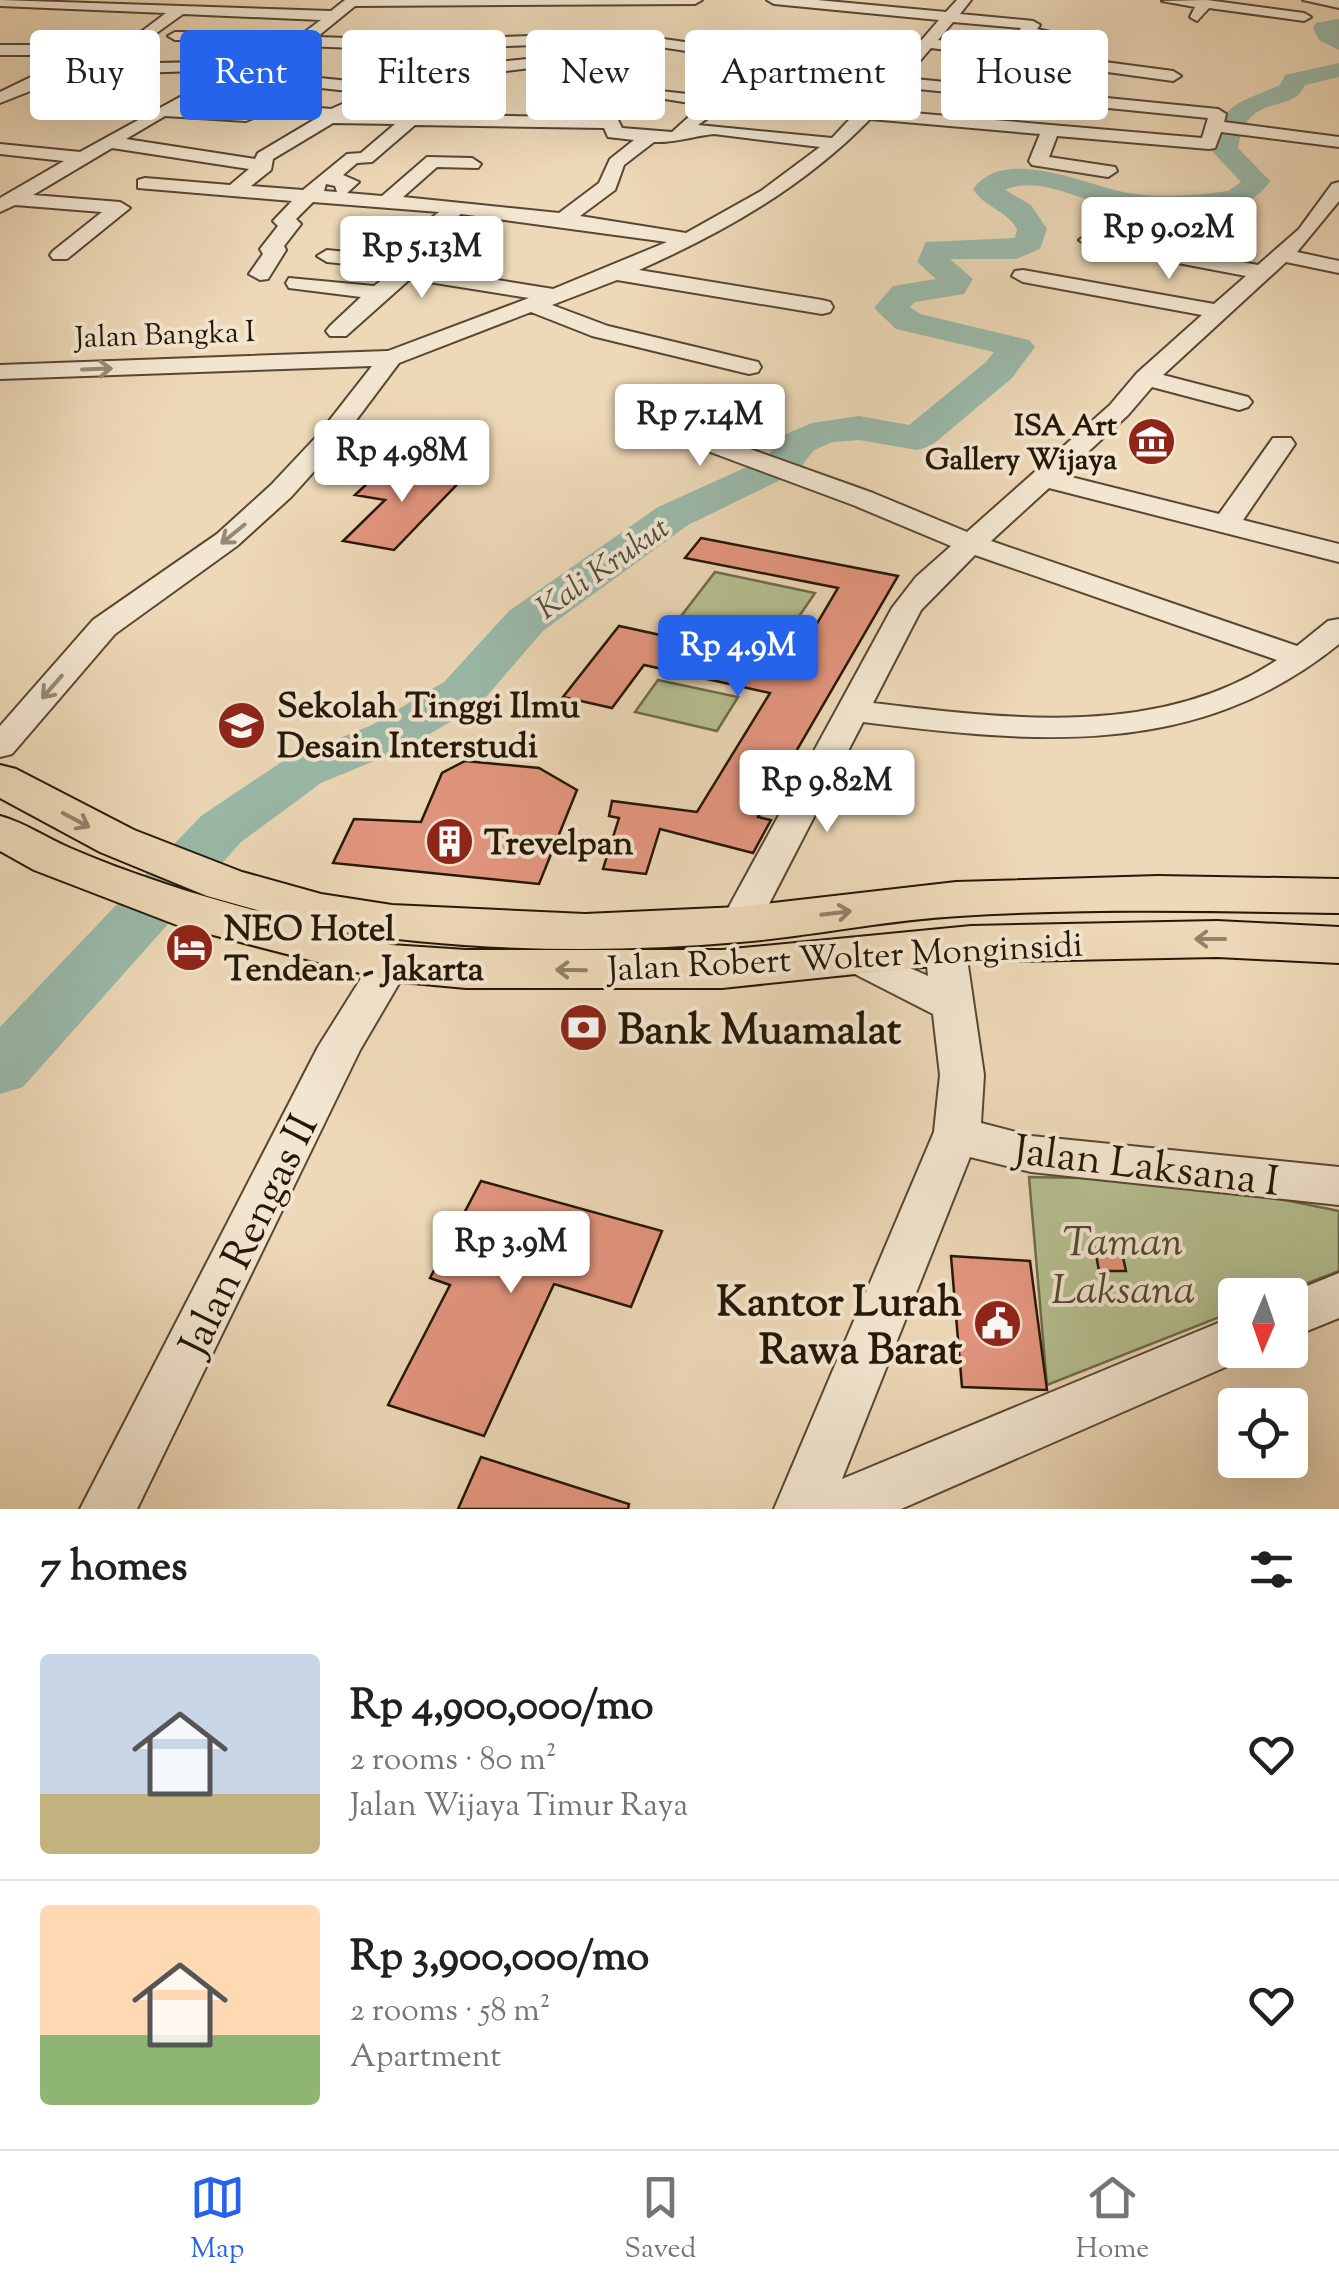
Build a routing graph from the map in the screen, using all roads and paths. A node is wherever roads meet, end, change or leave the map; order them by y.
1 (696, 0) edge
2 (774, 0) edge
3 (1310, 0) edge
4 (353, 1) edge
5 (629, 1) edge
6 (969, 1) edge
7 (1169, 1) edge
8 (0, 2) edge
9 (805, 2) edge
10 (106, 3) edge
11 (1339, 4) edge
12 (76, 5) junction
13 (1204, 6) edge
14 (180, 9) junction
15 (338, 16) junction
16 (949, 17) junction
17 (1304, 17) dead end
18 (564, 20) dead end
19 (40, 23) dead end
20 (619, 26) junction
21 (1033, 26) junction
22 (152, 30) edge
23 (318, 30) edge
24 (560, 30) edge
25 (598, 30) edge
26 (619, 30) edge
27 (630, 30) edge
28 (1028, 30) edge
29 (1064, 30) edge
30 (678, 31) dead end
31 (175, 36) dead end
32 (180, 36) edge
33 (526, 39) edge
34 (322, 41) edge
35 (665, 43) edge
36 (928, 43) junction
37 (0, 50) edge
38 (30, 50) edge
39 (921, 52) edge
40 (0, 61) edge
41 (30, 69) edge
42 (180, 101) edge
43 (1108, 101) edge
44 (1140, 104) junction
45 (162, 110) junction
46 (342, 110) edge
47 (334, 117) junction
48 (342, 117) edge
49 (921, 117) edge
50 (410, 120) joint
51 (696, 120) edge
52 (860, 120) edge
53 (1037, 120) edge
54 (566, 122) joint
55 (1048, 125) junction
56 (1180, 130) dead end
57 (1223, 132) junction
58 (679, 135) junction
59 (649, 137) junction
60 (109, 142) junction
61 (1339, 142) edge
62 (288, 144) junction
63 (836, 144) junction
64 (0, 149) edge
65 (370, 155) junction
66 (80, 157) junction
67 (432, 161) junction
68 (472, 164) dead end
69 (264, 166) junction
70 (1108, 171) dead end
71 (20, 174) dead end
72 (48, 176) junction
73 (145, 184) dead end
74 (1339, 188) edge
75 (234, 191) junction
76 (304, 197) junction
77 (6, 203) edge
78 (386, 203) junction
79 (454, 209) junction
80 (562, 220) junction
81 (689, 240) junction
82 (1089, 240) dead end
83 (550, 241) dead end
84 (658, 254) junction
85 (1280, 255) junction
86 (60, 256) dead end
87 (327, 256) dead end
88 (398, 267) junction
89 (1339, 267) edge
90 (1258, 272) junction
91 (615, 273) junction
92 (260, 274) dead end
93 (1023, 276) dead end
94 (297, 283) dead end
95 (378, 294) junction
96 (560, 296) junction
97 (535, 306) junction
98 (822, 307) dead end
99 (1221, 312) junction
100 (338, 331) dead end
101 (392, 358) junction
102 (749, 368) dead end
103 (0, 372) edge
104 (1146, 378) junction
105 (1239, 402) dead end
106 (660, 425) dead end
107 (1282, 444) dead end
108 (1043, 478) junction
109 (1228, 522) junction
110 (971, 544) junction
111 (1339, 553) edge
112 (1339, 628) edge
113 (1302, 658) junction
114 (854, 711) junction
115 (0, 747) edge
116 (0, 779) edge
117 (0, 831) edge
118 (138, 872) junction
119 (1339, 896) edge
120 (213, 900) junction
121 (739, 924) junction
122 (945, 945) junction
123 (1339, 946) edge
124 (857, 958) junction
125 (392, 963) junction
126 (950, 1004) junction
127 (957, 1132) junction
128 (1339, 1186) edge
129 (1339, 1295) edge
130 (1308, 1308) edge
131 (1218, 1346) edge
132 (108, 1509) edge
133 (802, 1509) edge
134 (837, 1509) edge

1 - 5 street
2 - 9 street
3 - 11 street
4 - 5 street
4 - 15 street
5 - 20 street
6 - 16 street
7 - 13 street
8 - 12 street
9 - 16 street
10 - 12 street
10 - 14 street
12 - 19 street
13 - 17 street
14 - 15 street
14 - 22 street
15 - 23 street
16 - 21 street
16 - 36 street
18 - 24 street
20 - 25 street
20 - 26 street
20 - 27 street
21 - 28 street
21 - 29 street
30 - 35 street
31 - 32 street
33 - 34 street
36 - 39 street
36 - 44 street
37 - 38 street
40 - 41 street
42 - 45 street
43 - 44 street
44 - 57 street
45 - 47 street
45 - 60 street
46 - 47 street
47 - 48 street
47 - 62 street
49 - 55 street
50 - 54 street
50 - 65 street
51 - 58 street
52 - 63 street
53 - 55 street
54 - 59 street
55 - 56 street
55 - 57 street
55 - 70 street
57 - 61 street
58 - 59 street
58 - 63 street
59 - 80 street
60 - 66 street
60 - 69 street
62 - 65 street
62 - 69 street
63 - 81 street
64 - 66 street
65 - 67 street
65 - 76 street
66 - 72 street
67 - 68 street
67 - 78 street
69 - 75 street
71 - 72 street
72 - 77 street
73 - 75 street
74 - 85 street
75 - 76 street
76 - 78 street
76 - 92 street
77 - 86 street
78 - 79 street
79 - 80 street
79 - 88 street
80 - 81 street
81 - 84 street
82 - 90 street
83 - 84 street
84 - 91 street
85 - 89 street
85 - 90 street
87 - 88 street
88 - 95 street
88 - 96 street
90 - 99 street
91 - 96 street
91 - 98 street
93 - 99 street
94 - 95 street
95 - 100 street
96 - 97 street
97 - 101 street
97 - 102 street
99 - 104 street
103 -> 101 street, Jalan Bangka I
101 -> 115 street
104 - 105 street
104 - 108 street
106 - 110 street
107 - 109 street
108 - 109 street
108 - 110 street
109 - 111 street
110 - 113 street
110 - 114 street
112 - 113 street
113 - 114 street
114 - 121 street
116 -> 118 main road
117 - 118 main road
118 - 120 main road, Jalan Robert Wolter Monginsidi
121 -> 119 main road, Jalan Robert Wolter Monginsidi
120 - 121 main road, Jalan Robert Wolter Monginsidi
120 - 125 main road, Jalan Robert Wolter Monginsidi
123 -> 122 main road, Jalan Robert Wolter Monginsidi
122 - 124 main road, Jalan Robert Wolter Monginsidi
122 - 126 street
124 -> 125 main road, Jalan Robert Wolter Monginsidi
124 - 126 street
125 - 132 street, Jalan Rengas II
126 - 127 street
127 - 128 street, Jalan Laksana I
127 - 133 street
129 - 130 street
131 - 134 street

